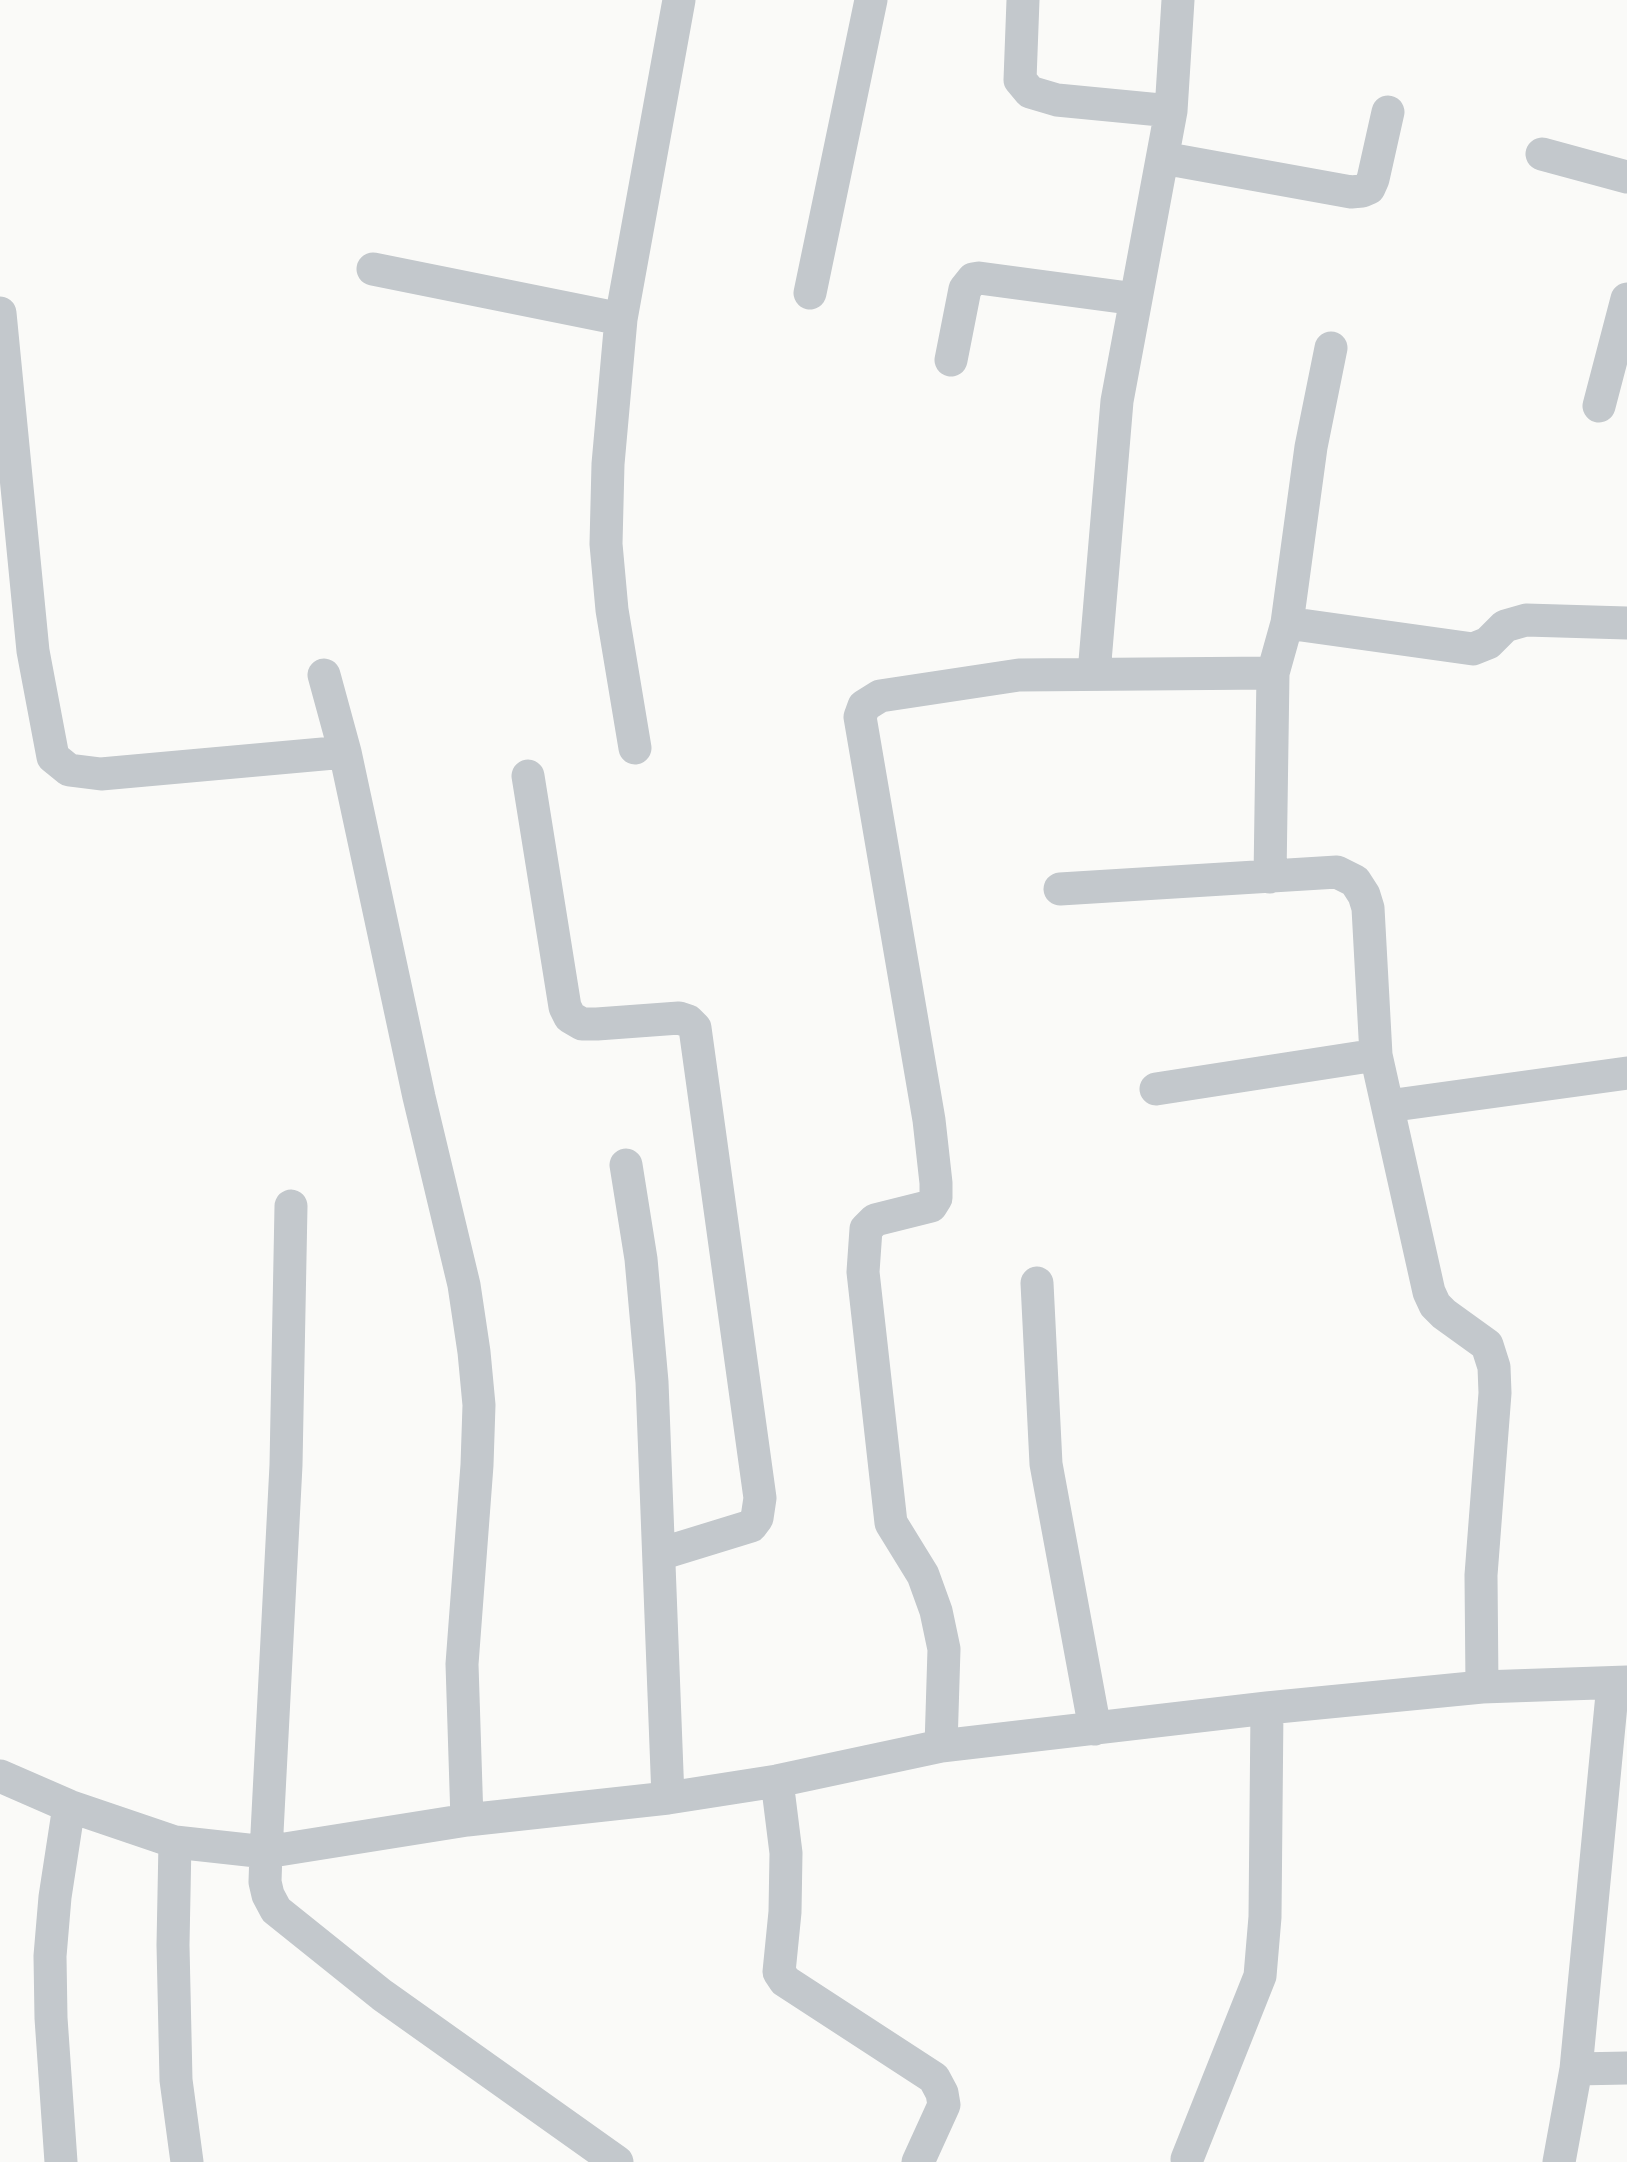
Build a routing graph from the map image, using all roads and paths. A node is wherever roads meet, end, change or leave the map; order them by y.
1 (679, 0) edge
2 (871, 0) edge
3 (1023, 0) edge
4 (1178, 0) edge
5 (1171, 111) junction
6 (1388, 112) dead end
7 (1542, 154) dead end
8 (1163, 158) junction
9 (1627, 177) edge
10 (373, 269) dead end
11 (810, 293) dead end
12 (1136, 299) junction
13 (1627, 299) edge
14 (0, 313) edge
15 (621, 319) junction
16 (1331, 348) dead end
17 (951, 360) dead end
18 (1599, 406) dead end
19 (1287, 623) junction
20 (1627, 623) edge
21 (1094, 673) junction
22 (1273, 673) junction
23 (324, 675) dead end
24 (635, 748) dead end
25 (345, 752) junction
26 (528, 776) dead end
27 (1270, 877) junction
28 (1060, 889) dead end
29 (1376, 1055) junction
30 (1627, 1073) edge
31 (1156, 1089) dead end
32 (1388, 1106) junction
33 (626, 1165) dead end
34 (291, 1206) dead end
35 (1037, 1282) dead end
36 (660, 1554) junction
37 (1620, 1683) edge
38 (1482, 1687) junction
39 (1267, 1708) junction
40 (1095, 1729) junction
41 (941, 1746) junction
42 (0, 1776) edge
43 (777, 1781) junction
44 (668, 1798) junction
45 (69, 1806) junction
46 (467, 1820) junction
47 (175, 1842) junction
48 (266, 1852) junction
49 (1627, 2068) edge
50 (1576, 2069) junction
51 (585, 2151) edge
52 (1187, 2159) dead end
53 (61, 2162) edge
54 (187, 2162) edge
55 (617, 2162) edge
56 (918, 2162) edge
57 (1559, 2162) edge

1 - 15 street
2 - 11 street
3 - 5 street
4 - 5 street
5 - 8 street
6 - 8 street
7 - 9 street
8 - 12 street
10 - 15 street
12 - 17 street
12 - 21 street
13 - 18 street
14 - 25 street
15 - 24 street
16 - 19 street
19 - 20 street
19 - 22 street
21 - 22 street
21 - 41 street
22 - 27 street
23 - 25 street
25 - 46 street
26 - 36 street
27 - 28 street
27 - 29 street
29 - 31 street
29 - 32 street
30 - 32 street
32 - 38 street
33 - 36 street
34 - 48 street
35 - 40 street
36 - 44 street
37 - 38 street
37 - 50 street
38 - 39 street
39 - 40 street
39 - 52 street
40 - 41 street
41 - 43 street
42 - 45 street
43 - 44 street
43 - 56 street
44 - 46 street
45 - 47 street
45 - 53 street
46 - 48 street
47 - 48 street
47 - 54 street
48 - 51 street
49 - 50 street
50 - 57 street
51 - 55 street

